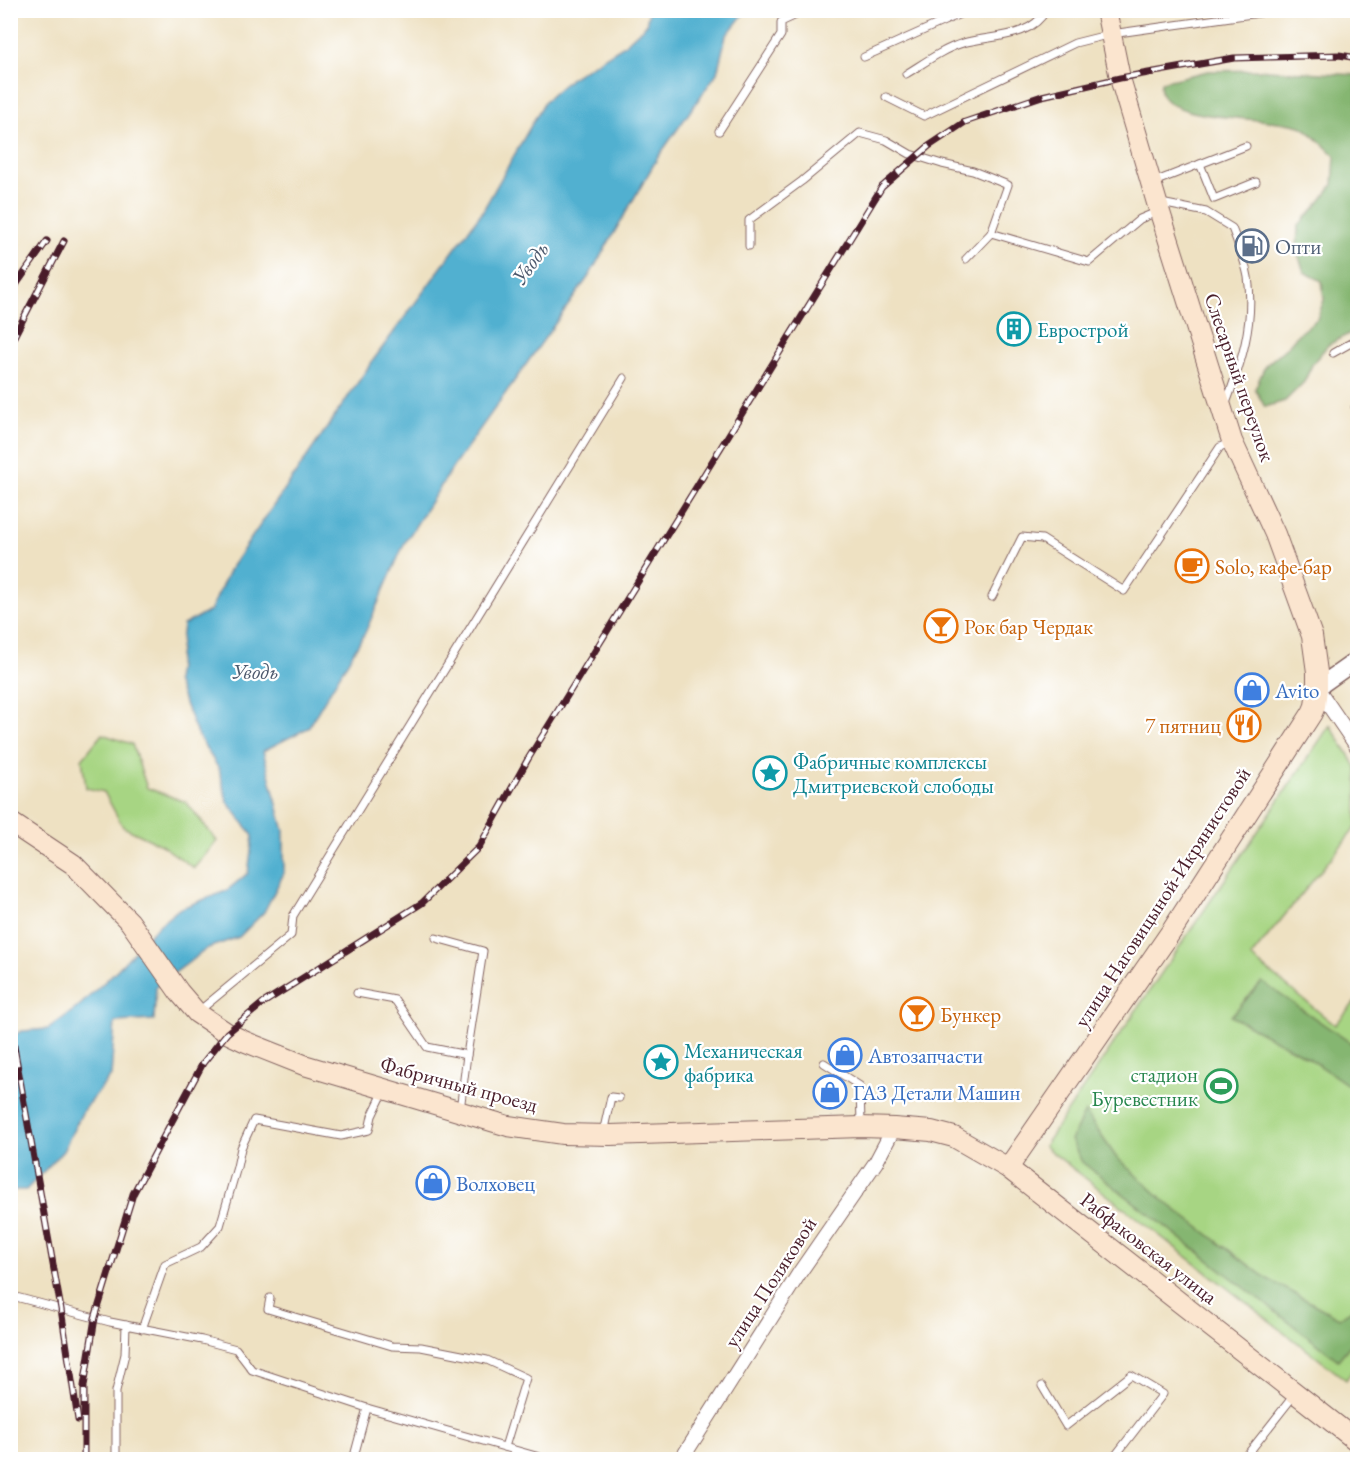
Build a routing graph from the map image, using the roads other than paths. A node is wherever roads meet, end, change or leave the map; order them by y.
1 (807, 10) edge
2 (969, 10) edge
3 (1046, 10) edge
4 (1106, 10) edge
5 (1281, 10) edge
6 (1111, 34) junction
7 (864, 57) dead end
8 (906, 74) dead end
9 (886, 97) dead end
10 (719, 131) dead end
11 (1246, 146) dead end
12 (1200, 164) junction
13 (1256, 182) dead end
14 (1151, 183) junction
15 (1158, 207) junction
16 (991, 233) junction
17 (749, 246) dead end
18 (966, 259) dead end
19 (1358, 339) edge
20 (1333, 353) dead end
21 (624, 378) dead end
22 (1358, 406) edge
23 (1358, 411) edge
24 (1224, 412) junction
25 (1232, 441) junction
26 (992, 597) dead end
27 (1358, 659) edge
28 (1317, 688) junction
29 (1358, 748) edge
30 (10, 822) edge
31 (436, 938) dead end
32 (357, 993) dead end
33 (197, 1013) junction
34 (467, 1055) junction
35 (824, 1063) dead end
36 (385, 1090) junction
37 (619, 1098) dead end
38 (460, 1113) junction
39 (861, 1127) junction
40 (894, 1128) junction
41 (602, 1135) junction
42 (1008, 1168) junction
43 (10, 1298) edge
44 (270, 1298) dead end
45 (126, 1325) junction
46 (142, 1329) junction
47 (1042, 1386) dead end
48 (1295, 1394) junction
49 (367, 1408) junction
50 (1358, 1442) edge
51 (505, 1447) junction
52 (116, 1460) edge
53 (353, 1460) edge
54 (550, 1460) edge
55 (681, 1460) edge
56 (1112, 1460) edge
57 (1243, 1460) edge

1 - 10 lane
2 - 7 lane
3 - 8 lane
4 - 6 main road, Слесарный переулок
5 - 6 lane
6 - 9 lane
6 - 14 main road, Слесарный переулок
11 - 12 lane
12 - 13 lane
12 - 14 lane
14 - 15 main road, Слесарный переулок
15 - 16 lane
15 - 24 main road, Слесарный переулок
15 - 24 lane
16 - 17 lane
16 - 18 lane
19 - 20 lane
21 - 33 lane
22 - 23 lane
24 - 25 main road, Слесарный переулок
25 - 26 lane
25 - 28 main road, Слесарный переулок
27 - 28 street
28 - 29 street
28 - 42 main road, улица Наговицыной-Икрянистовой
30 - 33 main road, Фабричный проезд
31 - 34 lane
32 - 34 lane
33 - 36 main road, Фабричный проезд
34 - 38 lane
35 - 39 lane
36 - 38 main road, Фабричный проезд
36 - 46 lane
37 - 41 lane
38 - 41 main road, Фабричный проезд
39 - 40 main road, Фабричный проезд
39 - 41 main road, Фабричный проезд
40 - 42 main road, Рабфаковская улица
40 - 55 street, улица Поляковой
42 - 48 main road, Рабфаковская улица
43 - 45 lane
44 - 51 lane
45 - 46 lane
45 - 52 lane
46 - 49 lane
47 - 56 lane
48 - 50 main road, Рабфаковская улица
48 - 57 lane
49 - 51 lane
49 - 53 lane
51 - 54 lane

